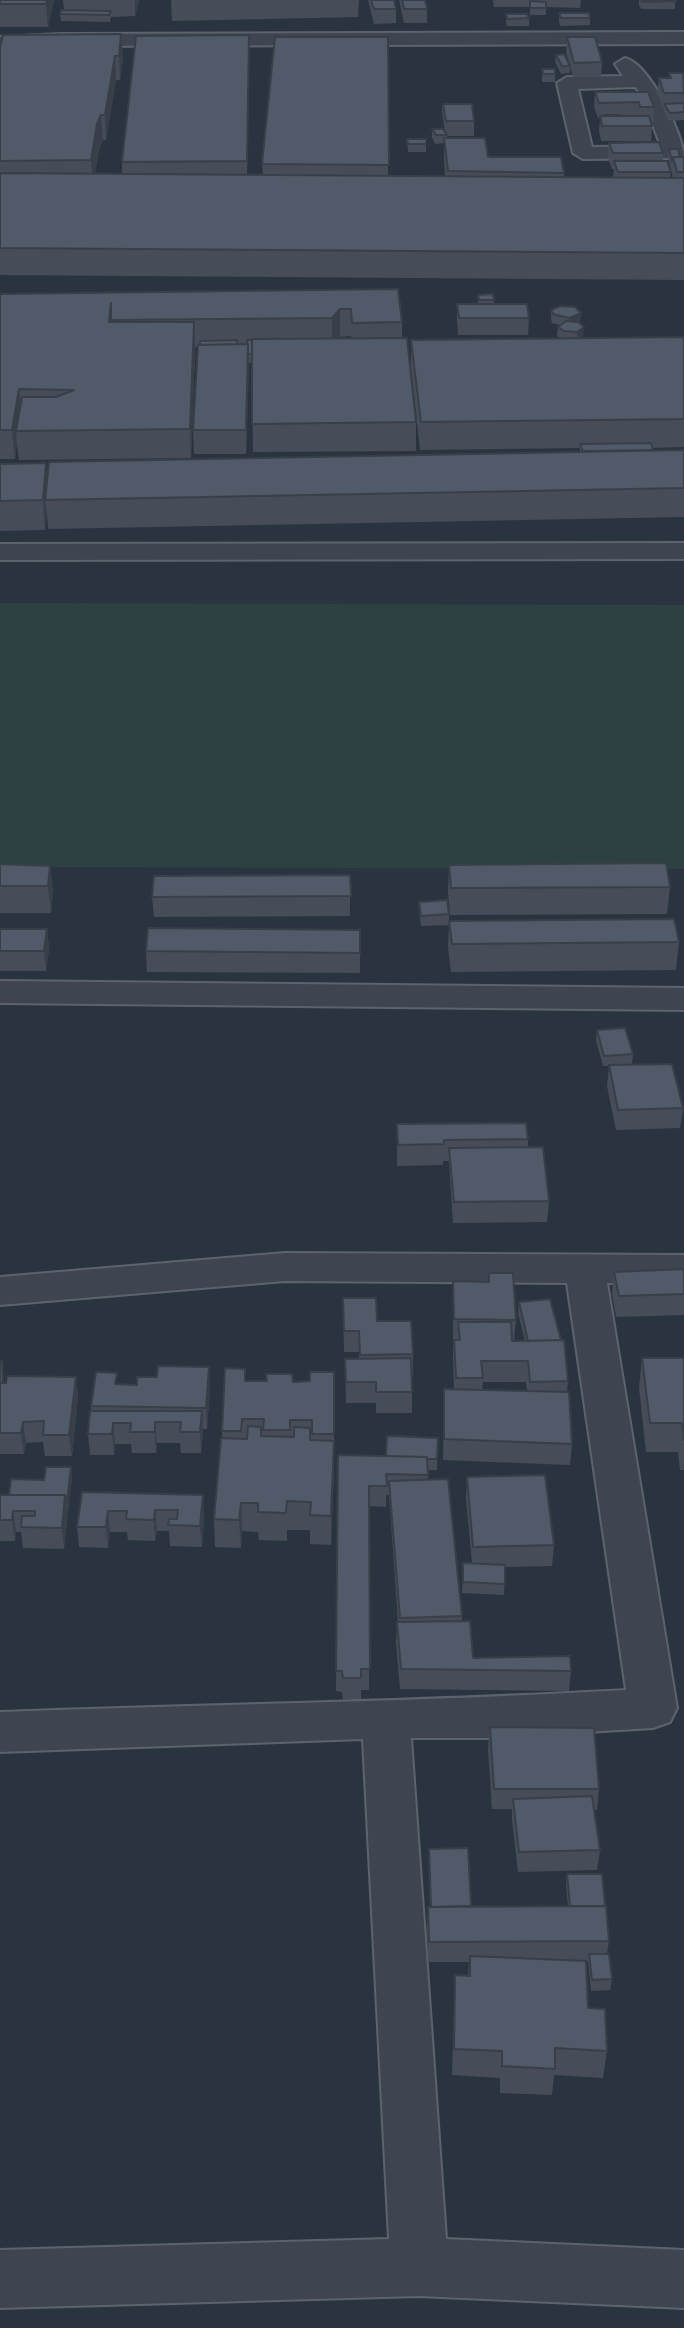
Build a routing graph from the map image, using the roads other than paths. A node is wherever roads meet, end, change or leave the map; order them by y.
1 (684, 38) edge
2 (619, 40) junction
3 (0, 43) edge
4 (640, 81) junction
5 (679, 152) edge
6 (684, 551) edge
7 (0, 552) edge
8 (0, 992) edge
9 (684, 999) edge
10 (684, 1269) edge
11 (585, 1270) junction
12 (0, 1291) edge
13 (668, 1708) edge
14 (386, 1718) junction
15 (0, 1732) edge
16 (419, 2267) junction
17 (0, 2279) edge
18 (684, 2279) edge

1 - 2 street
2 - 3 street
2 - 4 street
4 - 5 street
4 - 5 street
6 - 7 street
8 - 9 street
10 - 11 street
11 - 12 street
11 - 13 street
13 - 14 street
14 - 15 street
14 - 16 street
16 - 17 street
16 - 18 street

